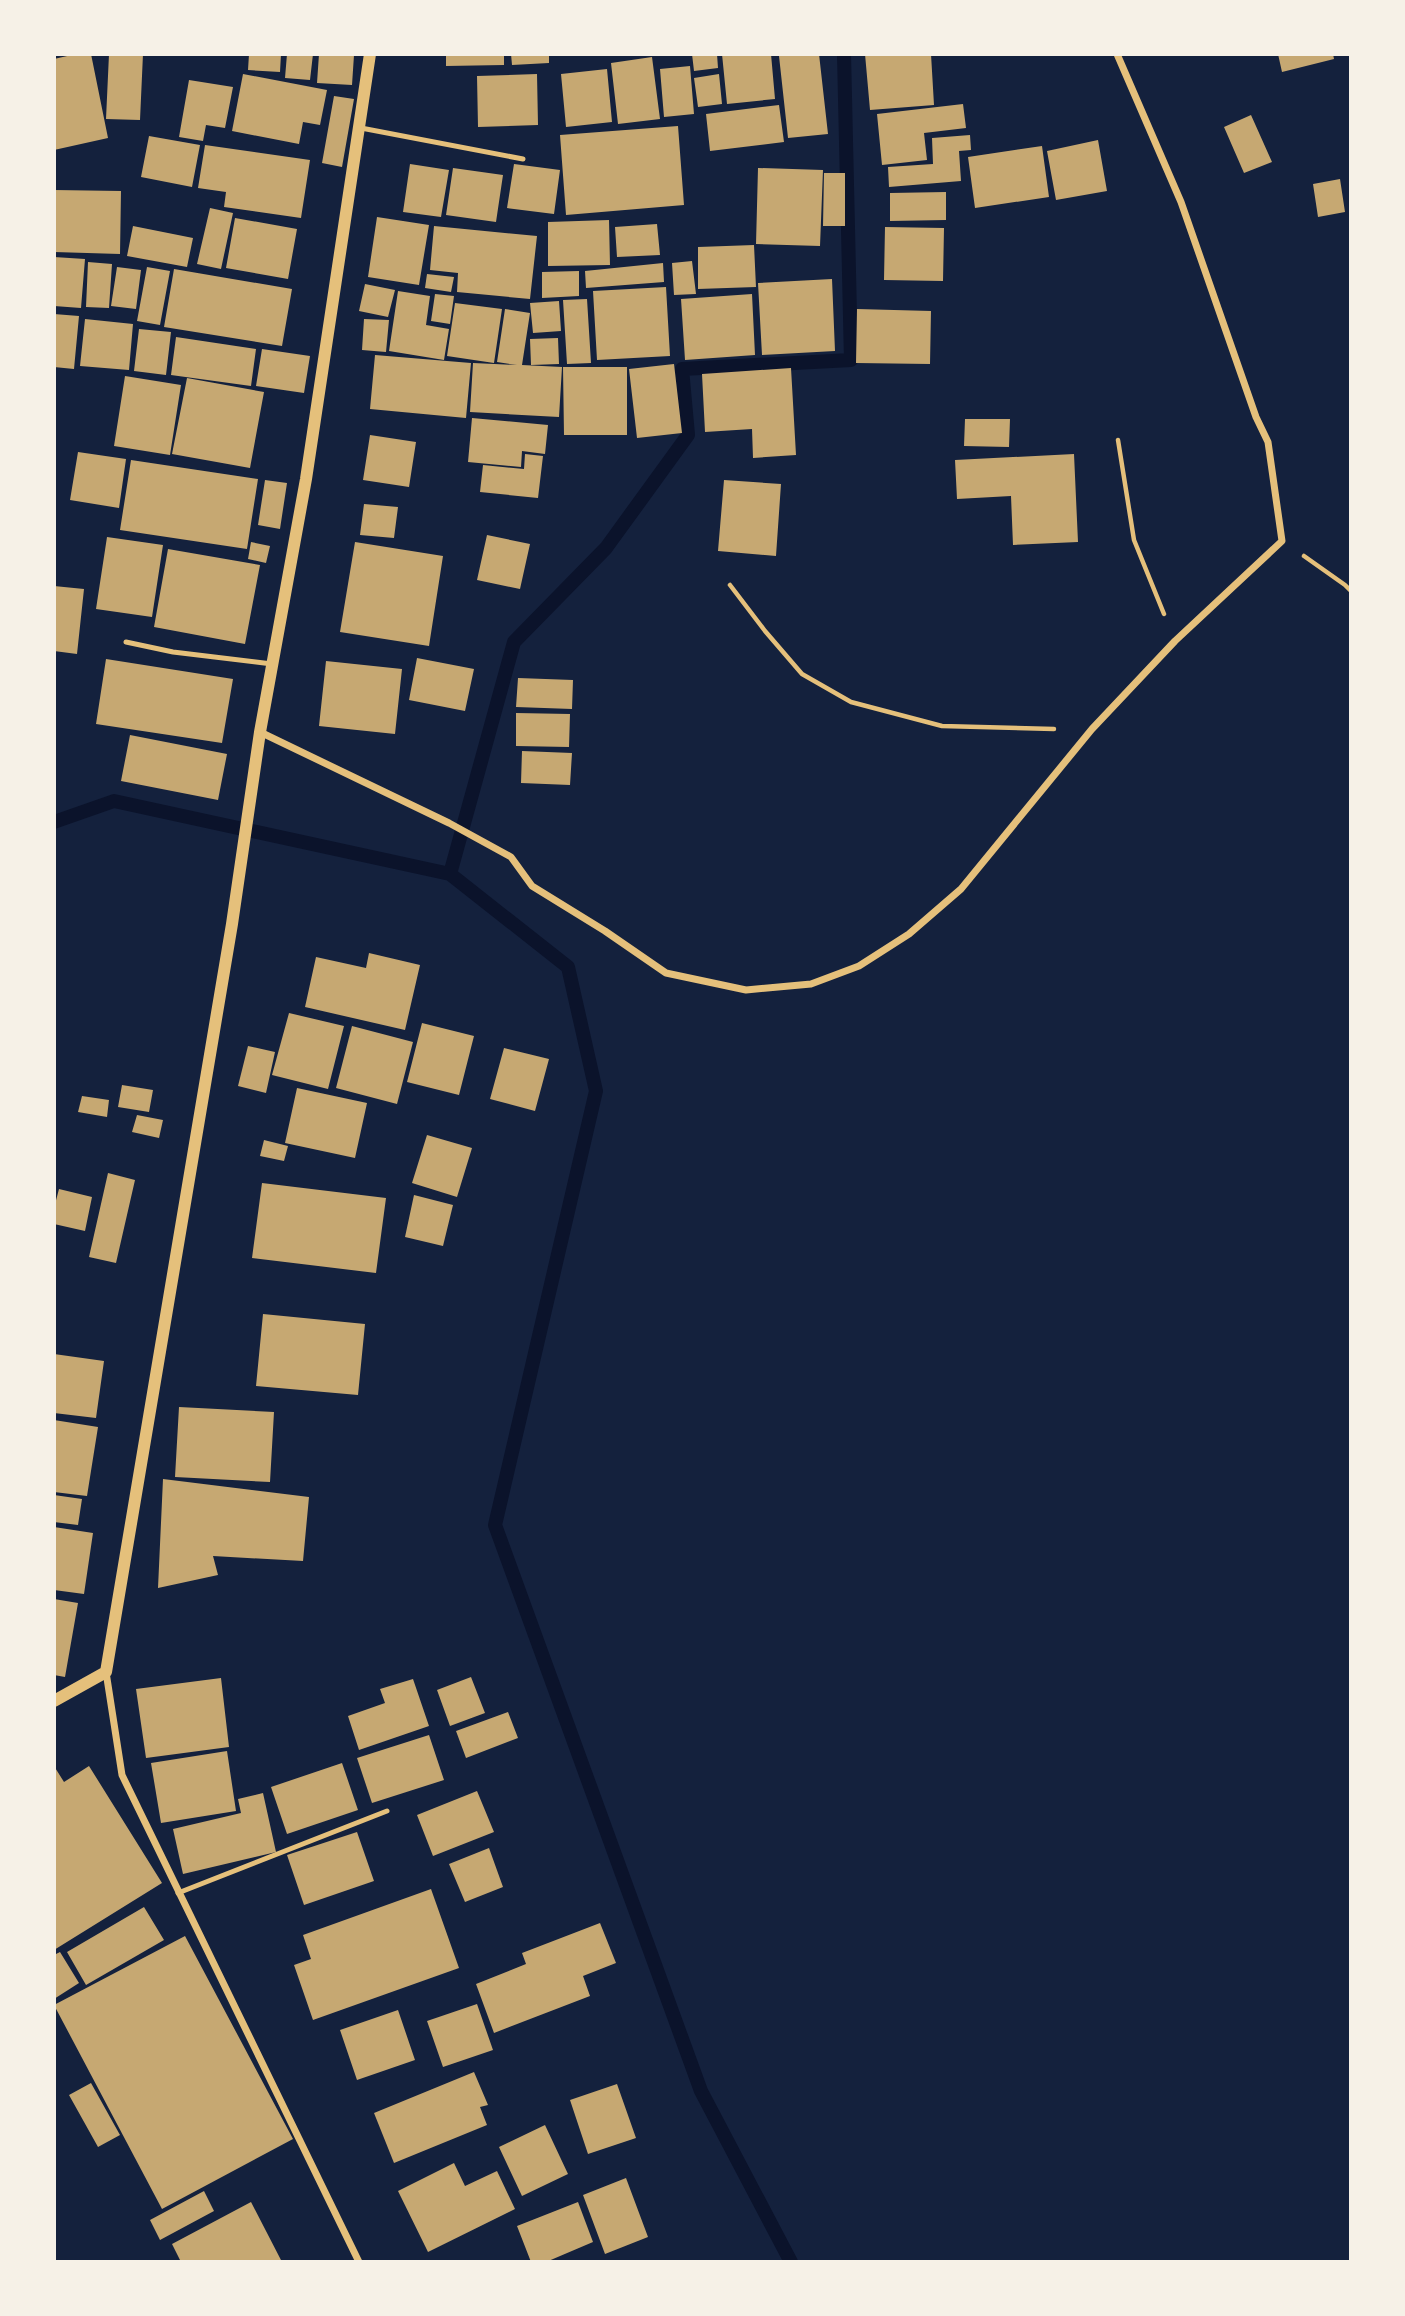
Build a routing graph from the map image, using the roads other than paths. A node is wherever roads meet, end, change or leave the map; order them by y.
1 (370, 54) edge
2 (1117, 54) edge
3 (359, 127) junction
4 (523, 159) dead end
5 (126, 642) dead end
6 (274, 664) junction
7 (260, 732) junction
8 (106, 1672) junction
9 (54, 1701) edge
10 (387, 1811) dead end
11 (178, 1893) junction
12 (359, 2262) edge

1 - 3 street
2 - 7 street
3 - 4 lane
3 - 6 street
5 - 6 lane
6 - 7 street
7 - 8 street
8 - 9 street
8 - 11 street
10 - 11 lane
11 - 12 street

